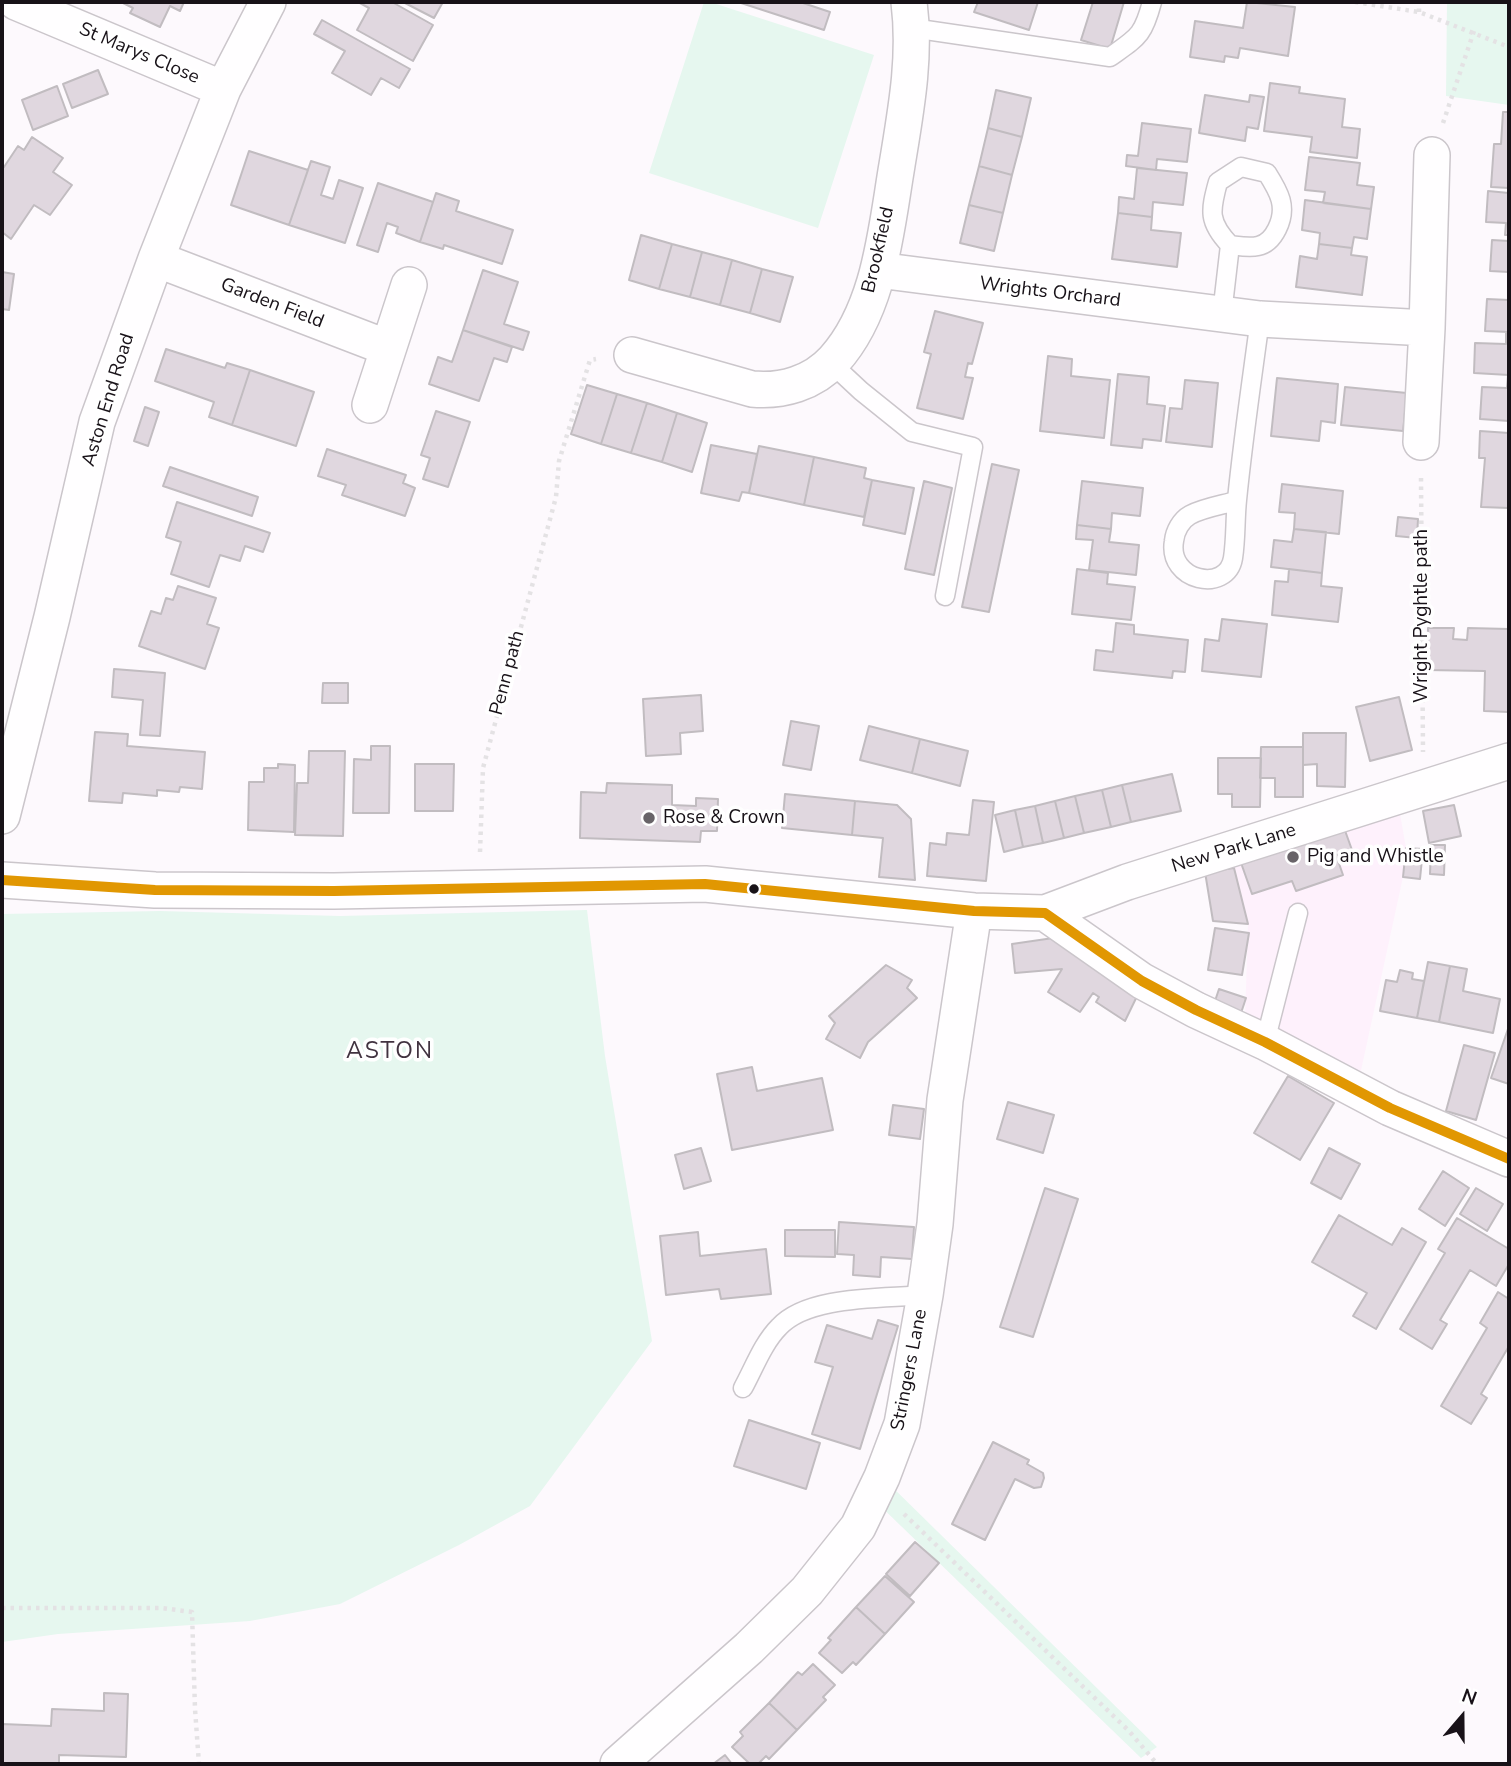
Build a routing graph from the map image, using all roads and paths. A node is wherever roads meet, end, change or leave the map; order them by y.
1 (16, 2) edge
2 (268, 2) edge
3 (1152, 2) edge
4 (1354, 2) edge
5 (1419, 2) edge
6 (1419, 12) junction
7 (910, 15) edge
8 (1474, 31) junction
9 (1509, 47) edge
10 (1457, 83) dead end
11 (223, 89) junction
12 (1432, 155) dead end
13 (1230, 245) junction
14 (156, 259) junction
15 (878, 270) junction
16 (409, 285) dead end
17 (1222, 314) junction
18 (1260, 319) junction
19 (1427, 328) junction
20 (388, 348) junction
21 (632, 355) joint
22 (831, 363) junction
23 (369, 405) dead end
24 (1421, 442) joint
25 (1236, 501) junction
26 (945, 596) dead end
27 (1509, 761) edge
28 (1424, 789) junction
29 (2, 816) edge
30 (2, 880) edge
31 (479, 888) junction
32 (974, 911) junction
33 (1045, 913) junction
34 (1298, 913) dead end
35 (1265, 1042) junction
36 (1509, 1159) edge
37 (925, 1295) junction
38 (743, 1388) dead end
39 (876, 1487) junction
40 (2, 1608) edge
41 (200, 1764) edge
42 (618, 1764) edge
43 (1157, 1764) edge

1 - 11 street, St Marys Close
2 - 11 street, Aston End Road
3 - 7 lane
4 - 6 path
5 - 6 path
6 - 8 path
7 - 15 street, Brookfield
8 - 9 path
8 - 10 path
11 - 14 street, Aston End Road
12 - 19 street
13 - 13 lane
13 - 17 lane
14 - 20 street, Garden Field
14 - 29 street, Aston End Road
15 - 17 street, Wrights Orchard
15 - 22 street, Brookfield
16 - 20 street
17 - 18 street, Wrights Orchard
18 - 19 street, Wrights Orchard
18 - 25 lane
19 - 24 street
20 - 23 street
21 - 22 street, Brookfield
21 - 31 path, Penn path
22 - 26 lane
24 - 28 path, Wright Pyghtle path
25 - 25 lane
27 - 28 street, New Park Lane
28 - 33 street, New Park Lane
30 - 31 street
31 - 32 street
32 - 33 street
32 - 37 street, Stringers Lane
33 - 35 street
34 - 35 lane
35 - 36 street
37 - 38 lane
37 - 39 street, Stringers Lane
39 - 42 street, Stringers Lane
39 - 43 path
40 - 41 path

